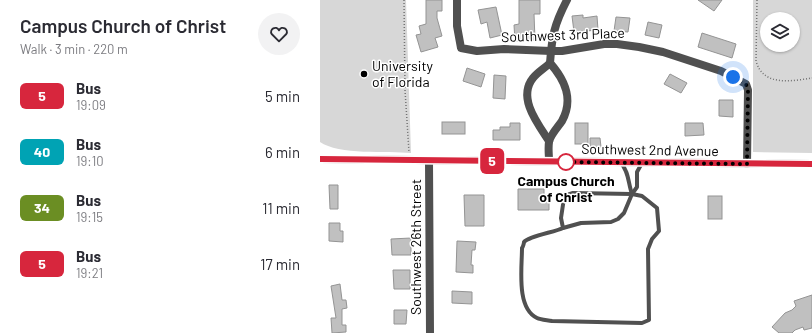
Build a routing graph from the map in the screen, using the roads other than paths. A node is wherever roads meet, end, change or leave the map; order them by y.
1 (457, 0) edge
2 (567, 0) edge
3 (551, 51) junction
4 (550, 63) junction
5 (549, 141) junction
6 (320, 159) edge
7 (429, 161) junction
8 (548, 161) junction
9 (621, 162) junction
10 (642, 163) junction
11 (747, 164) junction
12 (812, 164) edge
13 (632, 194) junction
14 (563, 228) junction
15 (430, 333) edge

1 - 3 street, Southwest 3rd Place
2 - 3 street
3 - 4 street
3 - 11 street, Southwest 3rd Place
4 - 5 street
4 - 5 street
5 - 8 street
6 - 7 main road, Southwest 2nd Avenue
7 - 8 main road, Southwest 2nd Avenue
7 - 15 street, Southwest 26th Street
8 - 9 main road, Southwest 2nd Avenue
9 - 10 main road, Southwest 2nd Avenue
9 - 13 lane
10 - 11 main road, Southwest 2nd Avenue
10 - 13 lane
11 - 12 main road, Southwest 2nd Avenue
13 - 14 lane
13 - 14 lane
13 - 14 lane

